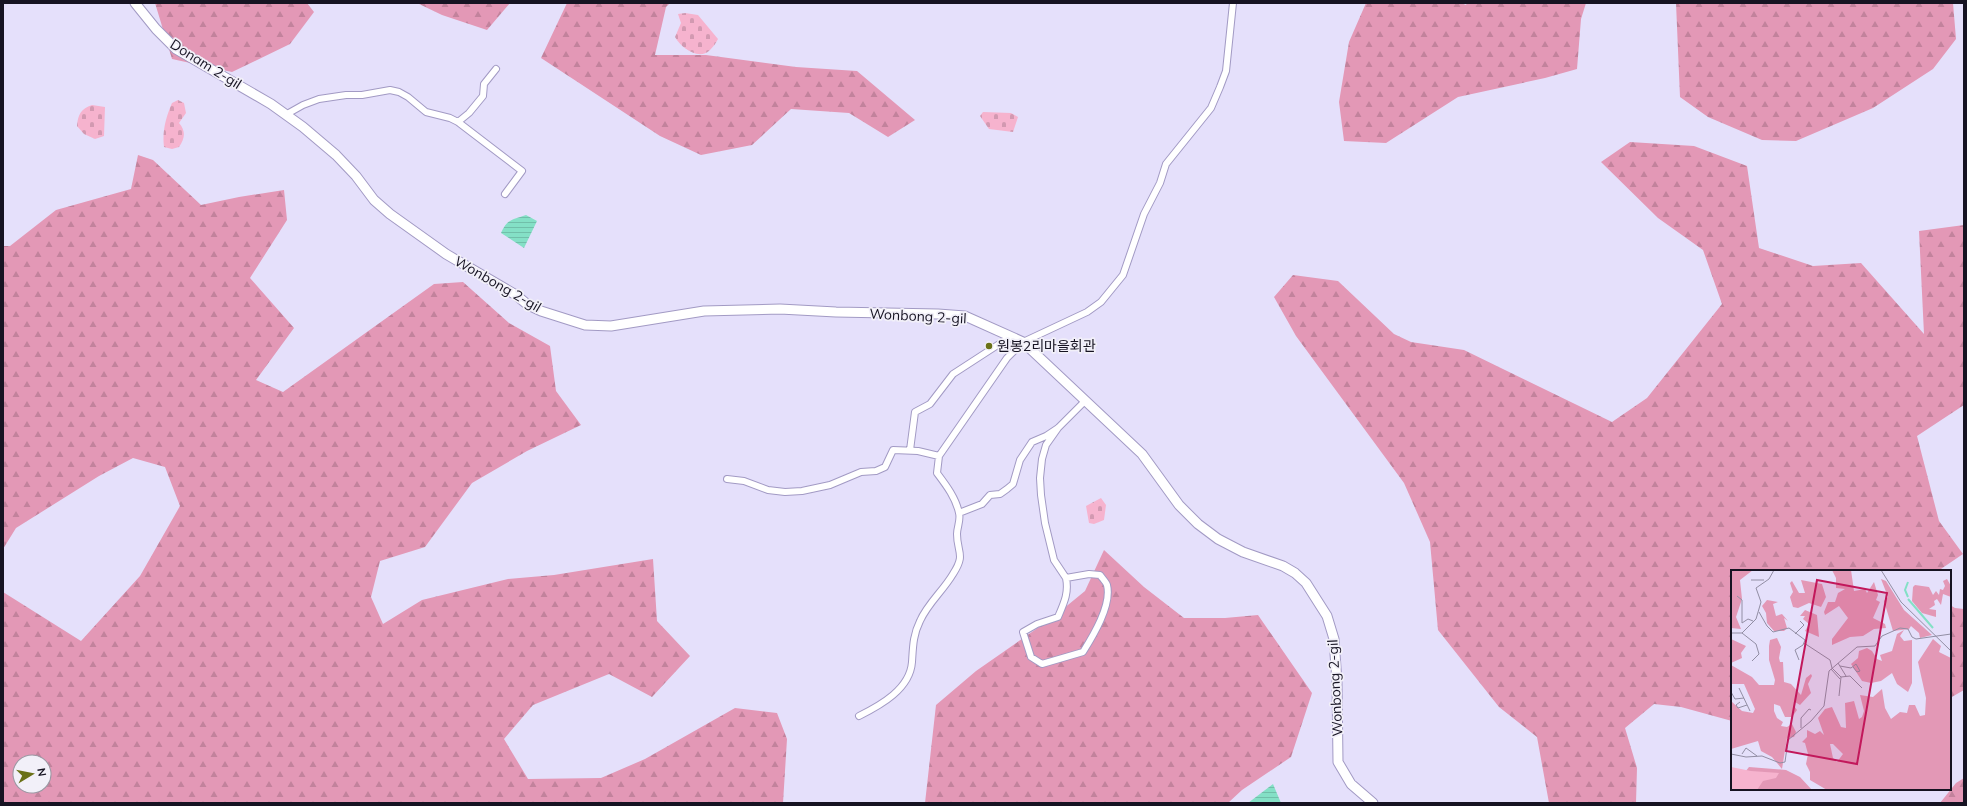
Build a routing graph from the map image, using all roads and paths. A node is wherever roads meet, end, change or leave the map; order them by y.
1 (135, 3) edge
2 (1233, 3) edge
3 (496, 69) dead end
4 (287, 114) junction
5 (458, 122) junction
6 (505, 194) dead end
7 (1010, 338) junction
8 (1023, 342) junction
9 (1084, 402) junction
10 (1058, 428) junction
11 (910, 450) junction
12 (939, 456) junction
13 (727, 479) dead end
14 (959, 513) junction
15 (1066, 578) junction
16 (860, 716) dead end
17 (1373, 803) edge

1 - 4 main road, Donam 2-gil
2 - 8 street
3 - 5 street
4 - 5 street
4 - 7 main road, Wonbong 2-gil
5 - 6 street
7 - 8 main road, Wonbong 2-gil
7 - 11 street
8 - 9 main road, Wonbong 2-gil
8 - 12 street
9 - 10 street
9 - 17 main road, Wonbong 2-gil
10 - 14 street
10 - 15 street
11 - 12 street
11 - 13 street
12 - 14 street
14 - 16 street
15 - 15 street

